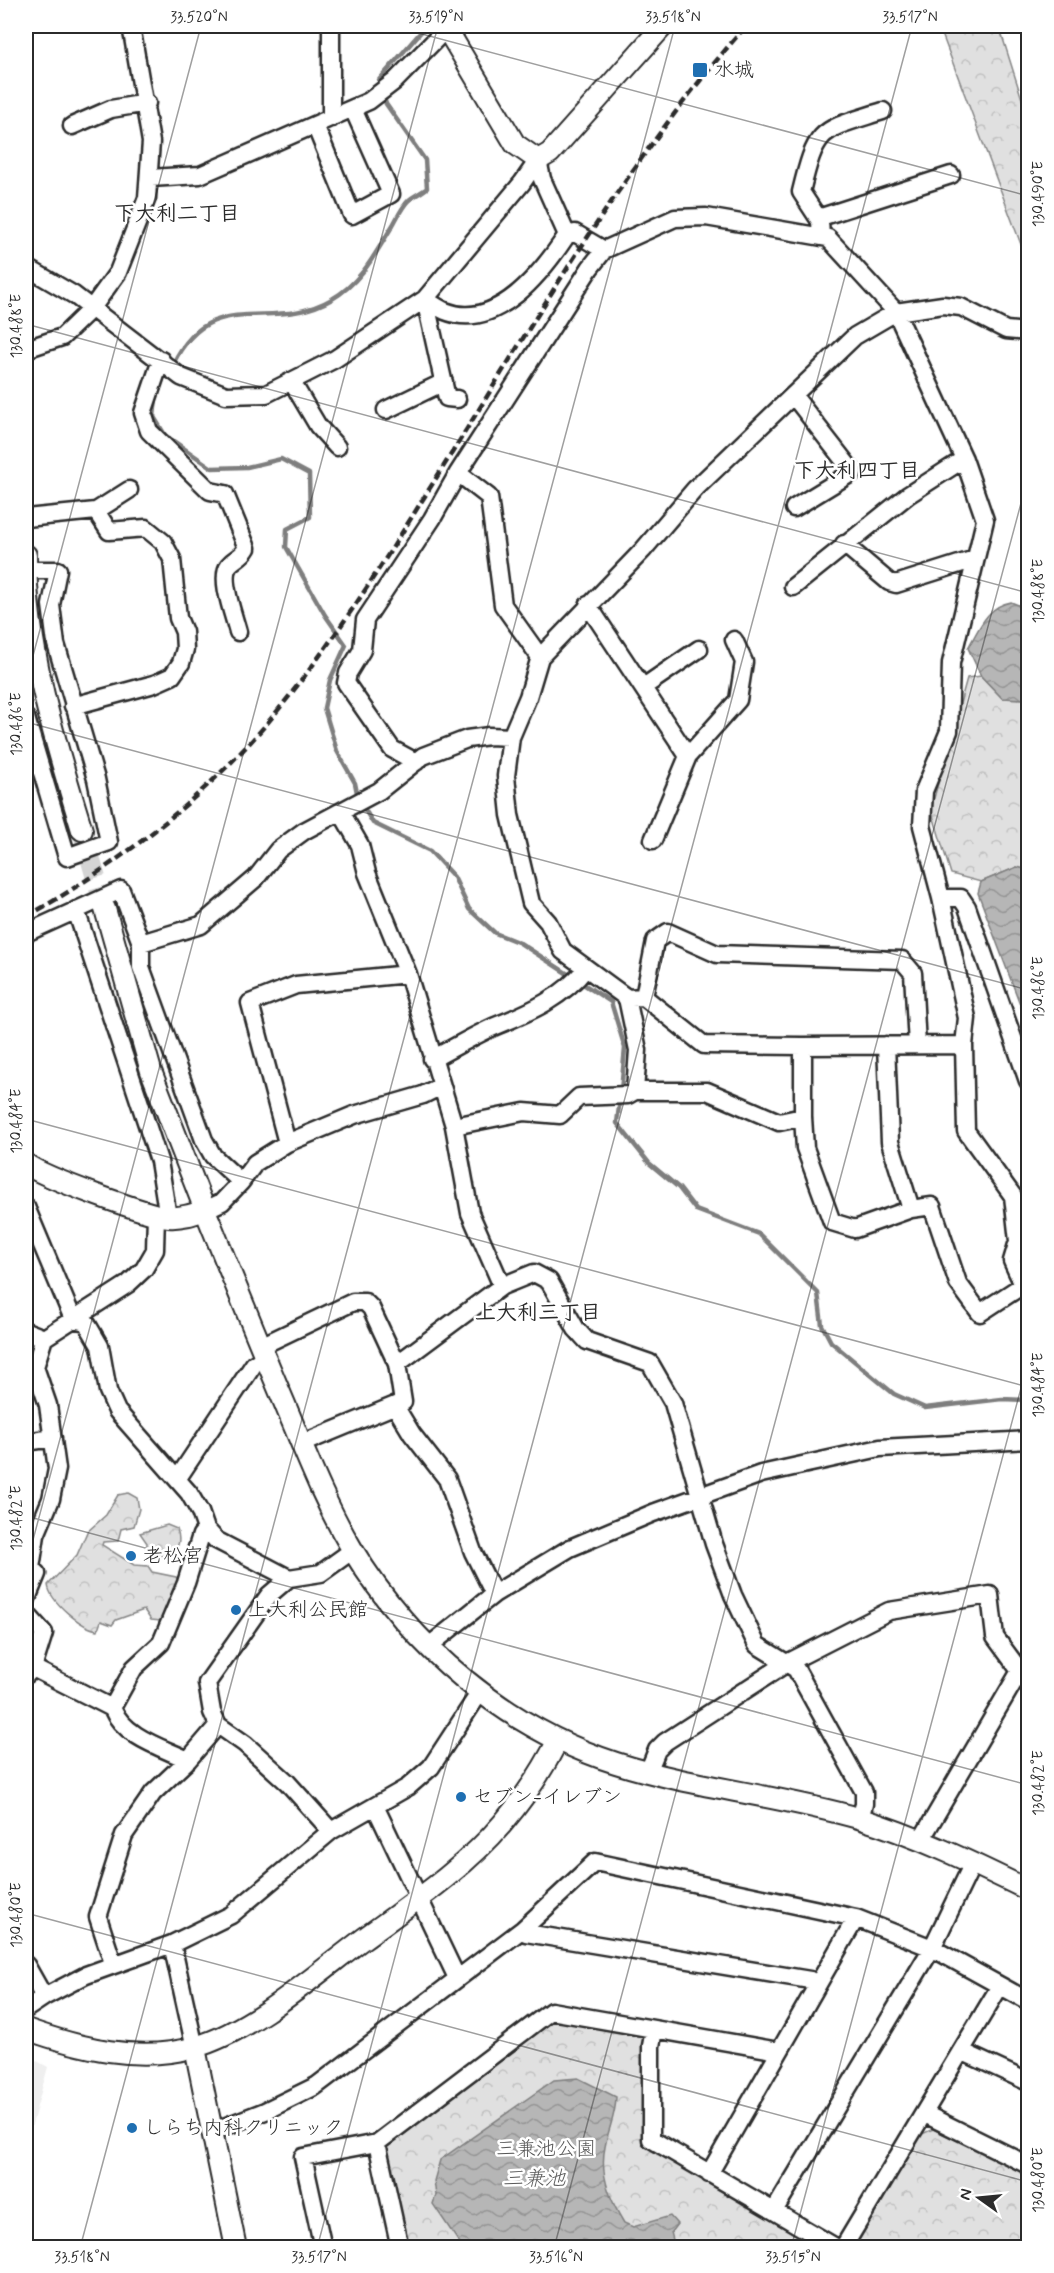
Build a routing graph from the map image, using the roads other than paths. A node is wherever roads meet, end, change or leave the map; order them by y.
1 (132, 26) edge
2 (331, 26) edge
3 (663, 26) edge
4 (446, 27) edge
5 (147, 103) junction
6 (353, 109) junction
7 (883, 111) dead end
8 (331, 118) junction
9 (315, 125) junction
10 (72, 126) dead end
11 (538, 160) junction
12 (951, 175) dead end
13 (150, 178) junction
14 (818, 218) junction
15 (567, 235) junction
16 (821, 237) junction
17 (604, 250) junction
18 (26, 267) edge
19 (425, 299) junction
20 (92, 308) junction
21 (896, 312) junction
22 (1029, 332) edge
23 (26, 349) edge
24 (161, 360) junction
25 (292, 382) junction
26 (444, 382) junction
27 (793, 395) junction
28 (457, 399) dead end
29 (387, 410) dead end
30 (337, 447) dead end
31 (964, 459) junction
32 (458, 473) junction
33 (129, 490) dead end
34 (794, 508) dead end
35 (96, 511) junction
36 (26, 518) edge
37 (844, 544) junction
38 (26, 555) edge
39 (975, 559) junction
40 (26, 570) edge
41 (793, 587) dead end
42 (588, 605) junction
43 (238, 632) dead end
44 (734, 640) dead end
45 (699, 649) dead end
46 (540, 657) junction
47 (645, 686) junction
48 (73, 706) junction
49 (26, 718) edge
50 (511, 738) junction
51 (688, 756) junction
52 (416, 762) junction
53 (341, 812) junction
54 (82, 830) tunnel mouth
55 (653, 840) dead end
56 (941, 898) junction
57 (105, 909) tunnel mouth
58 (76, 910) junction
59 (26, 933) edge
60 (141, 943) junction
61 (586, 968) junction
62 (408, 974) junction
63 (636, 998) junction
64 (886, 1045) junction
65 (917, 1045) junction
66 (964, 1045) junction
67 (803, 1046) junction
68 (432, 1059) junction
69 (1029, 1081) edge
70 (441, 1086) junction
71 (632, 1093) junction
72 (803, 1118) junction
73 (454, 1126) junction
74 (287, 1143) junction
75 (26, 1164) edge
76 (241, 1182) junction
77 (26, 1207) edge
78 (911, 1209) junction
79 (205, 1210) junction
80 (162, 1215) junction
81 (1023, 1242) edge
82 (502, 1286) junction
83 (73, 1319) junction
84 (26, 1332) edge
85 (44, 1338) junction
86 (263, 1352) junction
87 (397, 1364) junction
88 (395, 1406) junction
89 (53, 1438) junction
90 (1029, 1440) edge
91 (26, 1442) edge
92 (301, 1444) junction
93 (178, 1478) junction
94 (699, 1497) junction
95 (206, 1529) junction
96 (353, 1550) junction
97 (289, 1578) junction
98 (494, 1594) junction
99 (26, 1601) edge
100 (26, 1613) edge
101 (429, 1646) junction
102 (787, 1663) junction
103 (29, 1671) edge
104 (480, 1692) junction
105 (112, 1708) junction
106 (218, 1725) junction
107 (558, 1740) junction
108 (188, 1760) junction
109 (648, 1773) junction
110 (375, 1806) junction
111 (860, 1819) junction
112 (331, 1831) junction
113 (921, 1840) junction
114 (973, 1863) junction
115 (1029, 1890) edge
116 (419, 1897) junction
117 (856, 1918) junction
118 (524, 1929) junction
119 (172, 1944) junction
120 (932, 1948) junction
121 (112, 1963) junction
122 (26, 1965) edge
123 (457, 1978) junction
124 (817, 1984) junction
125 (1000, 1986) junction
126 (44, 1997) junction
127 (1029, 2001) edge
128 (26, 2009) edge
129 (26, 2029) edge
130 (654, 2030) junction
131 (195, 2048) junction
132 (779, 2051) junction
133 (961, 2051) junction
134 (1029, 2082) edge
135 (925, 2114) junction
136 (211, 2132) junction
137 (377, 2143) junction
138 (1029, 2158) edge
139 (709, 2174) junction
140 (774, 2211) junction
141 (236, 2247) edge
142 (323, 2247) edge
143 (400, 2247) edge
144 (837, 2247) edge
145 (843, 2247) edge

1 - 5 street
2 - 8 street
3 - 11 street
4 - 6 street
4 - 11 street
5 - 10 street
5 - 13 street
6 - 8 street
6 - 9 street
7 - 14 street
8 - 9 street
9 - 13 street
11 - 15 street
11 - 19 street
12 - 14 street
13 - 20 street
14 - 16 street
15 - 17 street
15 - 19 street
16 - 17 street
16 - 21 street
17 - 32 street
18 - 20 street
19 - 25 street
19 - 26 street
20 - 23 street
20 - 24 street
21 - 22 street
21 - 27 street
21 - 31 street
24 - 25 street
24 - 43 street
25 - 30 street
26 - 28 street
26 - 29 street
27 - 34 street
27 - 42 street
31 - 37 street
31 - 39 street
32 - 46 street
32 - 52 street
33 - 35 street
35 - 36 street
35 - 48 street
37 - 39 street
37 - 41 street
38 - 40 street
39 - 56 street
40 - 48 street
40 - 54 street
42 - 46 street
42 - 47 street
44 - 51 street
45 - 47 street
46 - 50 street
47 - 51 street
48 - 49 street
50 - 52 street
50 - 61 street
51 - 55 street
52 - 53 street
53 - 60 street
53 - 62 street
56 - 66 street
56 - 69 street
57 - 79 street
58 - 59 street
58 - 60 street
58 - 80 street
60 - 76 street
61 - 63 street
61 - 68 street
62 - 68 street
62 - 74 street
63 - 65 street
63 - 67 street
63 - 71 street
64 - 65 street
64 - 67 street
64 - 78 street
65 - 66 street
66 - 81 street
67 - 72 street
68 - 70 street
70 - 73 street
70 - 74 street
71 - 72 street
71 - 73 street
72 - 78 street
73 - 82 street
74 - 76 street
75 - 80 street
76 - 79 street
77 - 83 street
78 - 81 street
79 - 80 street
79 - 86 street
80 - 83 street
82 - 87 street
82 - 94 street
83 - 85 street
83 - 93 street
84 - 85 street
85 - 89 street
86 - 87 street
86 - 92 street
86 - 93 street
87 - 88 street
88 - 92 street
88 - 98 street
89 - 91 street
89 - 99 street
90 - 94 street
92 - 96 street
93 - 95 street
94 - 98 street
94 - 102 street
95 - 97 street
95 - 105 street
96 - 97 street
96 - 101 street
97 - 106 street
98 - 101 street
100 - 103 street
101 - 104 street
102 - 109 street
102 - 111 street
102 - 113 street
103 - 105 street
104 - 107 street
104 - 110 street
105 - 108 street
106 - 108 street
106 - 112 street
107 - 109 street
107 - 116 street
108 - 121 street
109 - 111 street
110 - 112 street
110 - 116 street
111 - 113 street
112 - 119 street
113 - 114 street
114 - 115 street
114 - 120 street
116 - 123 street
116 - 131 street
117 - 118 street
117 - 120 street
117 - 124 street
118 - 123 street
118 - 124 street
119 - 121 street
119 - 131 street
120 - 125 street
120 - 140 street
121 - 126 street
122 - 126 street
123 - 136 street
124 - 132 street
125 - 127 street
125 - 133 street
126 - 128 street
129 - 131 street
130 - 132 street
130 - 137 street
130 - 139 street
131 - 136 street
132 - 139 street
133 - 134 street
133 - 135 street
135 - 138 street
135 - 145 street
136 - 141 street
137 - 142 street
137 - 143 street
139 - 140 street
140 - 144 street

